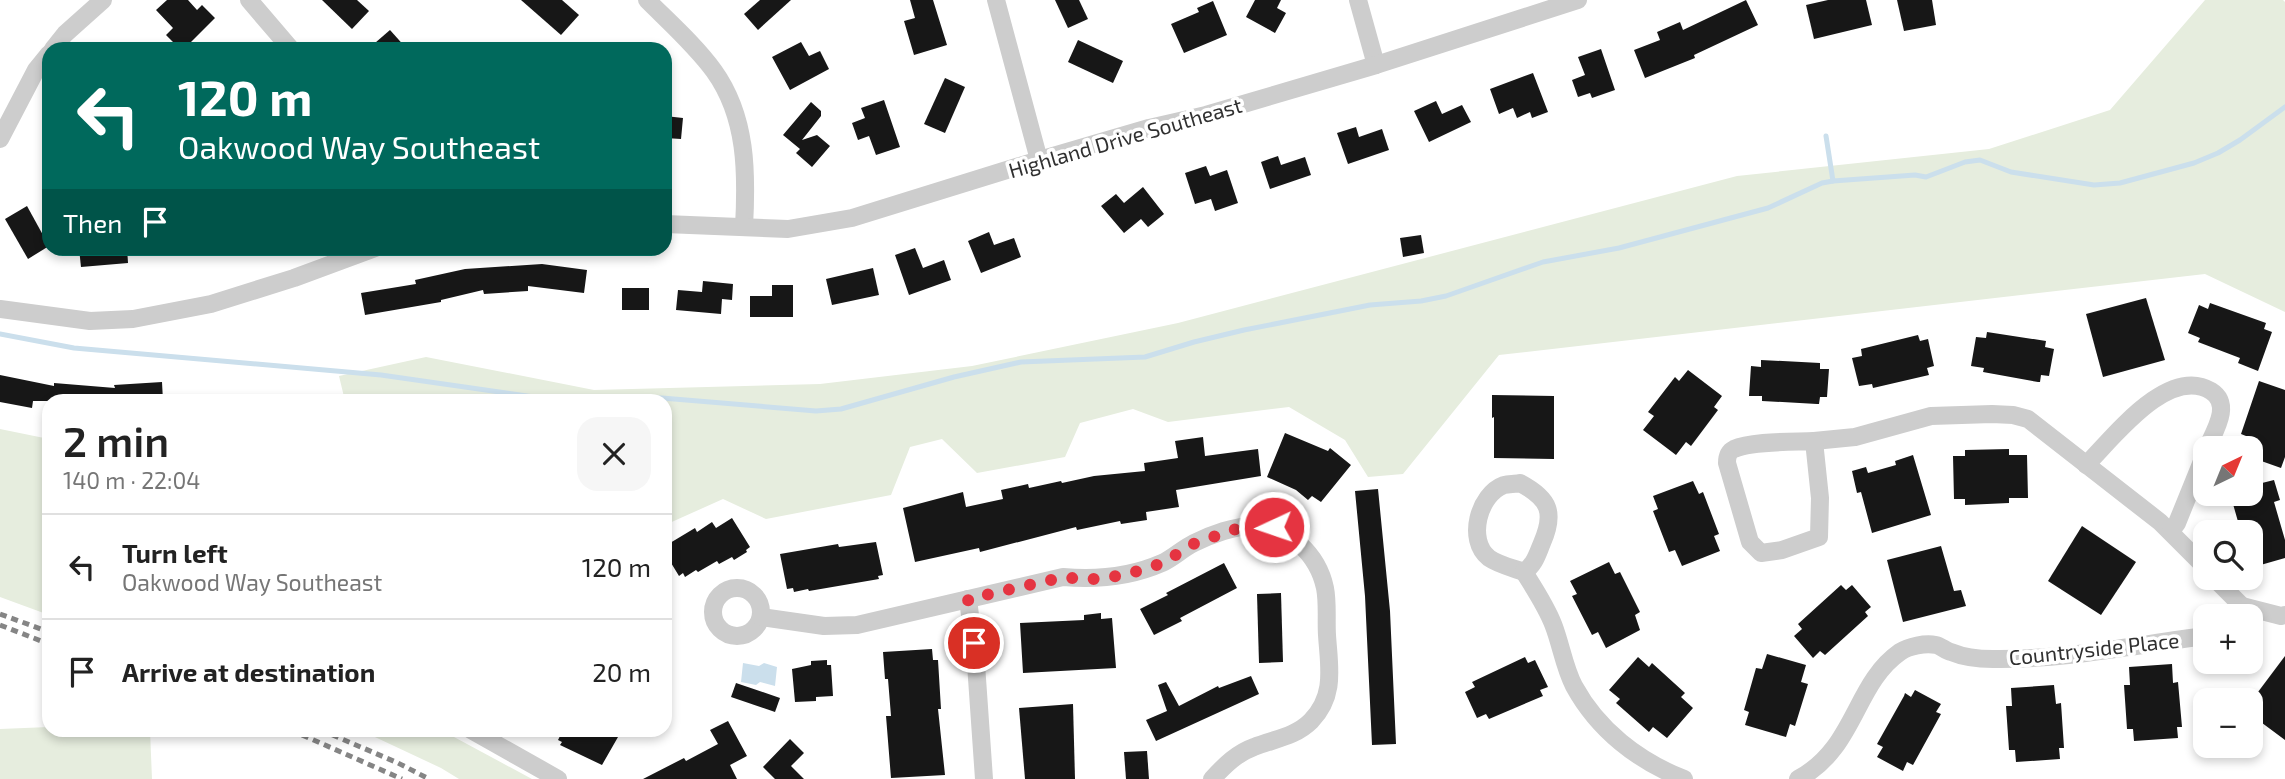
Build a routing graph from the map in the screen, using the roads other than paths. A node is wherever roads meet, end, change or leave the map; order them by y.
1 (103, 0) edge
2 (249, 0) edge
3 (647, 0) edge
4 (996, 0) edge
5 (1358, 0) edge
6 (1578, 0) edge
7 (59, 42) edge
8 (285, 42) edge
9 (42, 63) edge
10 (1376, 65) junction
11 (0, 139) edge
12 (1040, 160) junction
13 (672, 224) edge
14 (744, 227) junction
15 (353, 256) edge
16 (0, 309) edge
17 (2212, 436) edge
18 (1814, 441) junction
19 (2086, 465) junction
20 (2193, 484) edge
21 (2171, 531) junction
22 (2193, 555) edge
23 (1524, 572) junction
24 (2223, 590) edge
25 (968, 599) junction
26 (2234, 604) edge
27 (2263, 614) edge
28 (2285, 615) edge
29 (761, 617) dead end
30 (2193, 638) edge
31 (483, 737) edge
32 (558, 779) edge
33 (985, 779) edge
34 (1212, 779) edge
35 (1684, 779) edge
36 (1798, 779) edge

1 - 7 street
2 - 8 street
3 - 14 street
4 - 12 street
5 - 10 street
6 - 10 street, Highland Drive Southeast
9 - 11 street
10 - 12 street, Highland Drive Southeast
12 - 14 street, Highland Drive Southeast
13 - 14 street, Highland Drive Southeast
15 - 16 street
17 - 19 street
18 - 18 street
18 - 19 street
19 - 21 street
20 - 21 street
21 - 22 street
23 - 23 street
23 - 35 street
24 - 26 street
25 - 29 street
25 - 33 street
25 - 34 street
27 - 28 street
30 - 36 street, Countryside Place
31 - 32 street

